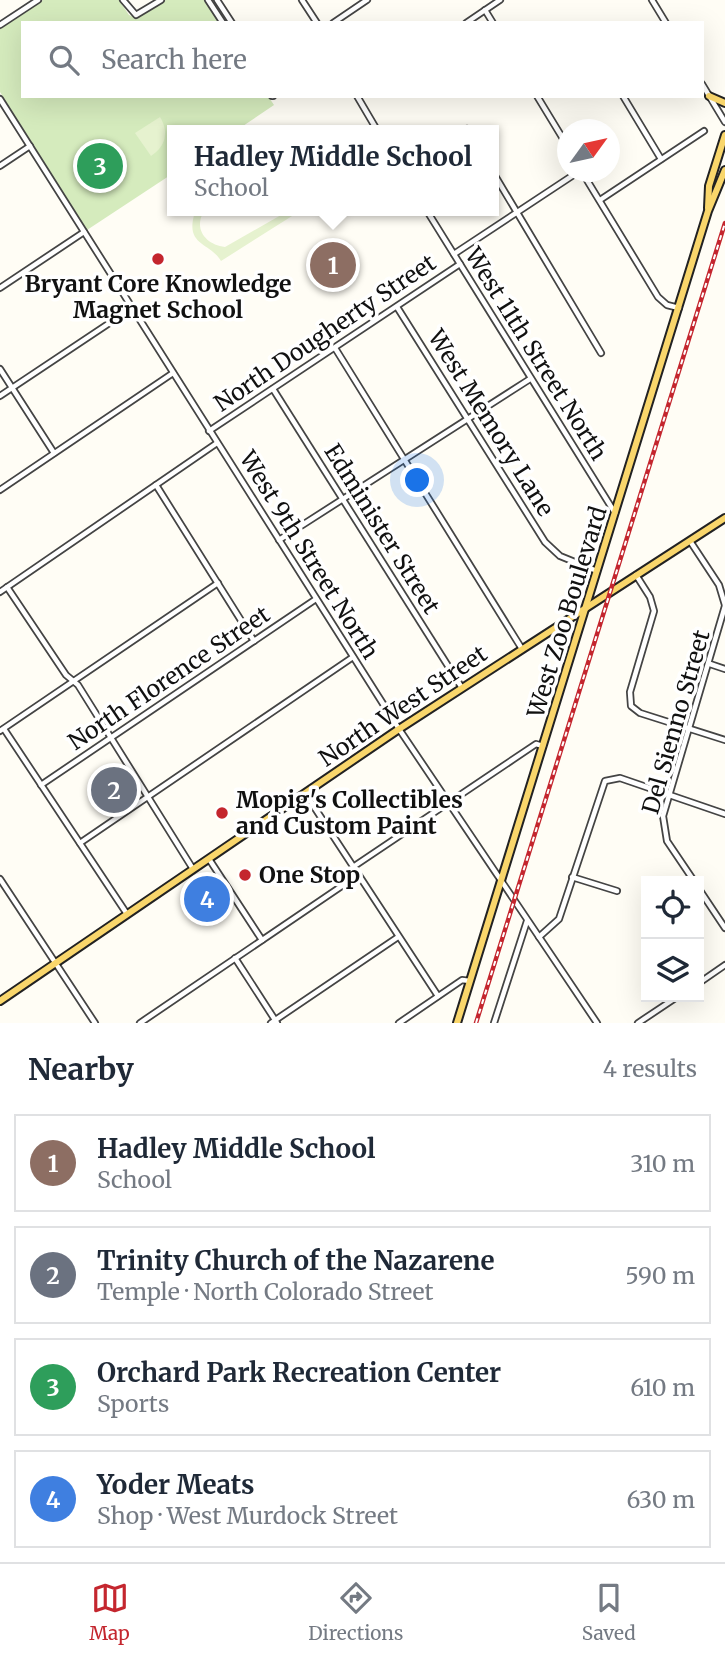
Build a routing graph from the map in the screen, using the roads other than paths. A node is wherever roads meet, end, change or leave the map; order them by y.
1 (38, 0) edge
2 (123, 0) edge
3 (161, 0) edge
4 (208, 0) edge
5 (217, 0) edge
6 (302, 0) edge
7 (367, 0) edge
8 (500, 0) edge
9 (652, 0) edge
10 (485, 10) junction
11 (222, 21) edge
12 (231, 21) edge
13 (316, 21) edge
14 (336, 21) edge
15 (469, 21) edge
16 (492, 21) edge
17 (665, 21) edge
18 (0, 25) edge
19 (704, 87) edge
20 (709, 96) junction
21 (358, 98) edge
22 (538, 98) edge
23 (624, 98) edge
24 (0, 99) edge
25 (725, 103) edge
26 (725, 122) edge
27 (374, 125) edge
28 (557, 129) edge
29 (704, 131) dead end
30 (725, 135) edge
31 (30, 146) junction
32 (661, 159) junction
33 (0, 166) edge
34 (725, 170) edge
35 (499, 182) edge
36 (564, 182) edge
37 (587, 182) edge
38 (600, 200) junction
39 (708, 211) junction
40 (517, 212) junction
41 (430, 216) edge
42 (84, 232) junction
43 (454, 254) junction
44 (460, 264) junction
45 (0, 288) edge
46 (397, 307) junction
47 (132, 308) junction
48 (680, 309) junction
49 (335, 348) junction
50 (601, 353) dead end
51 (0, 369) edge
52 (173, 373) junction
53 (530, 379) junction
54 (12, 388) junction
55 (273, 389) junction
56 (0, 396) edge
57 (467, 419) junction
58 (209, 431) junction
59 (217, 443) junction
60 (54, 453) junction
61 (405, 460) junction
62 (156, 485) junction
63 (0, 490) edge
64 (343, 499) junction
65 (616, 514) junction
66 (725, 518) edge
67 (279, 540) junction
68 (690, 541) junction
69 (597, 572) junction
70 (636, 575) junction
71 (218, 583) junction
72 (7, 587) junction
73 (0, 592) edge
74 (316, 599) junction
75 (725, 606) edge
76 (586, 607) junction
77 (254, 641) junction
78 (522, 649) junction
79 (353, 657) junction
80 (709, 664) junction
81 (725, 669) edge
82 (73, 681) junction
83 (462, 688) junction
84 (399, 729) junction
85 (690, 729) junction
86 (2, 730) edge
87 (111, 739) junction
88 (725, 740) edge
89 (543, 746) junction
90 (41, 785) junction
91 (305, 793) junction
92 (669, 793) junction
93 (148, 797) junction
94 (448, 802) junction
95 (725, 814) edge
96 (80, 843) junction
97 (209, 858) junction
98 (353, 867) junction
99 (193, 869) junction
100 (358, 875) junction
101 (691, 876) edge
102 (572, 877) junction
103 (0, 879) edge
104 (501, 881) junction
105 (617, 891) dead end
106 (704, 896) edge
107 (127, 914) junction
108 (527, 920) junction
109 (725, 928) edge
110 (398, 936) junction
111 (539, 937) junction
112 (262, 940) junction
113 (235, 958) junction
114 (55, 963) junction
115 (725, 965) edge
116 (704, 980) edge
117 (470, 981) junction
118 (438, 996) junction
119 (0, 1000) edge
120 (670, 1002) edge
121 (275, 1022) edge
122 (95, 1023) edge
123 (139, 1023) edge
124 (399, 1023) edge
125 (457, 1023) edge
126 (494, 1023) edge
127 (597, 1023) edge
128 (638, 1023) edge

1 - 18 street
2 - 3 street
4 - 11 street
5 - 12 street
6 - 13 street
7 - 14 street
8 - 10 street
9 - 17 street
10 - 15 street
10 - 16 street
19 - 20 street
20 - 25 main road
20 - 26 street
21 - 27 street
22 - 28 street
23 - 32 street
24 - 31 street, West 9th Street North
29 - 32 street
30 - 39 main road, West Zoo Boulevard
31 - 33 street
31 - 42 street, West 9th Street North
32 - 38 street
34 - 39 main road, West Zoo Boulevard
35 - 40 street
36 - 40 street, North Dougherty Street
37 - 38 street
38 - 48 street
39 - 48 main road, West Zoo Boulevard
40 - 43 street, North Dougherty Street
40 - 50 street
41 - 43 street, West 11th Street North
42 - 45 street
42 - 47 street, West 9th Street North
43 - 44 street, West 11th Street North
44 - 46 street, North Dougherty Street
44 - 53 street, West 11th Street North
46 - 49 street, North Dougherty Street
46 - 57 street, West Memory Lane
47 - 52 street, West 9th Street North
47 - 54 street
48 - 65 main road, West Zoo Boulevard
49 - 55 street, North Dougherty Street
49 - 61 street
51 - 54 street
52 - 58 street, West 9th Street North
52 - 60 street
53 - 57 street
53 - 65 street, West 11th Street North
54 - 56 street
54 - 60 street
55 - 58 street, North Dougherty Street
55 - 64 street, Edminister Street
57 - 61 street
57 - 69 street, West Memory Lane
58 - 59 street, West 9th Street North
59 - 62 street, North Dougherty Street
59 - 67 street, West 9th Street North
60 - 63 street
61 - 64 street
61 - 78 street
62 - 71 street
62 - 72 street, North Dougherty Street
64 - 67 street
64 - 83 street, Edminister Street
65 - 69 main road, West Zoo Boulevard
66 - 68 main road, North West Street
67 - 74 street, West 9th Street North
68 - 70 main road, North West Street
68 - 75 street, Del Sienno Street
69 - 76 main road, West Zoo Boulevard
70 - 76 main road, North West Street
70 - 85 street
71 - 77 street
71 - 82 street
72 - 73 street, North Dougherty Street
72 - 82 street
74 - 77 street, North Florence Street
74 - 79 street, West 9th Street North
75 - 80 street, Del Sienno Street
76 - 78 main road, North West Street
76 - 89 main road, West Zoo Boulevard
77 - 87 street, North Florence Street
78 - 83 main road, North West Street
79 - 84 street, West 9th Street North
79 - 93 street
80 - 81 street
80 - 85 street, Del Sienno Street
82 - 86 street
82 - 87 street
83 - 84 main road, North West Street
84 - 91 main road, North West Street
84 - 94 street, West 9th Street North
85 - 88 street
85 - 92 street, Del Sienno Street
86 - 90 street
87 - 90 street, North Florence Street
87 - 93 street
89 - 94 street
89 - 104 main road, West Zoo Boulevard
90 - 96 street
91 - 97 main road, North West Street
91 - 98 street
92 - 95 street
92 - 101 street, Del Sienno Street
92 - 102 street
93 - 96 street
93 - 99 street
94 - 98 street
94 - 104 street, West 9th Street North
96 - 107 street
97 - 99 main road, North West Street
97 - 112 street
98 - 100 street
99 - 107 main road, North West Street
100 - 110 street
100 - 112 street
102 - 105 street
102 - 111 street
103 - 114 street
104 - 108 street, West 9th Street North
104 - 117 main road, West Zoo Boulevard
106 - 109 street
107 - 114 main road, North West Street
108 - 111 street, West 9th Street North
108 - 126 street
110 - 118 street
110 - 121 street
111 - 127 street, West 9th Street North
112 - 113 street
113 - 121 street
113 - 123 street
114 - 119 main road, North West Street
114 - 122 street
115 - 116 street
117 - 118 street
117 - 125 main road, West Zoo Boulevard
118 - 124 street
120 - 128 street

